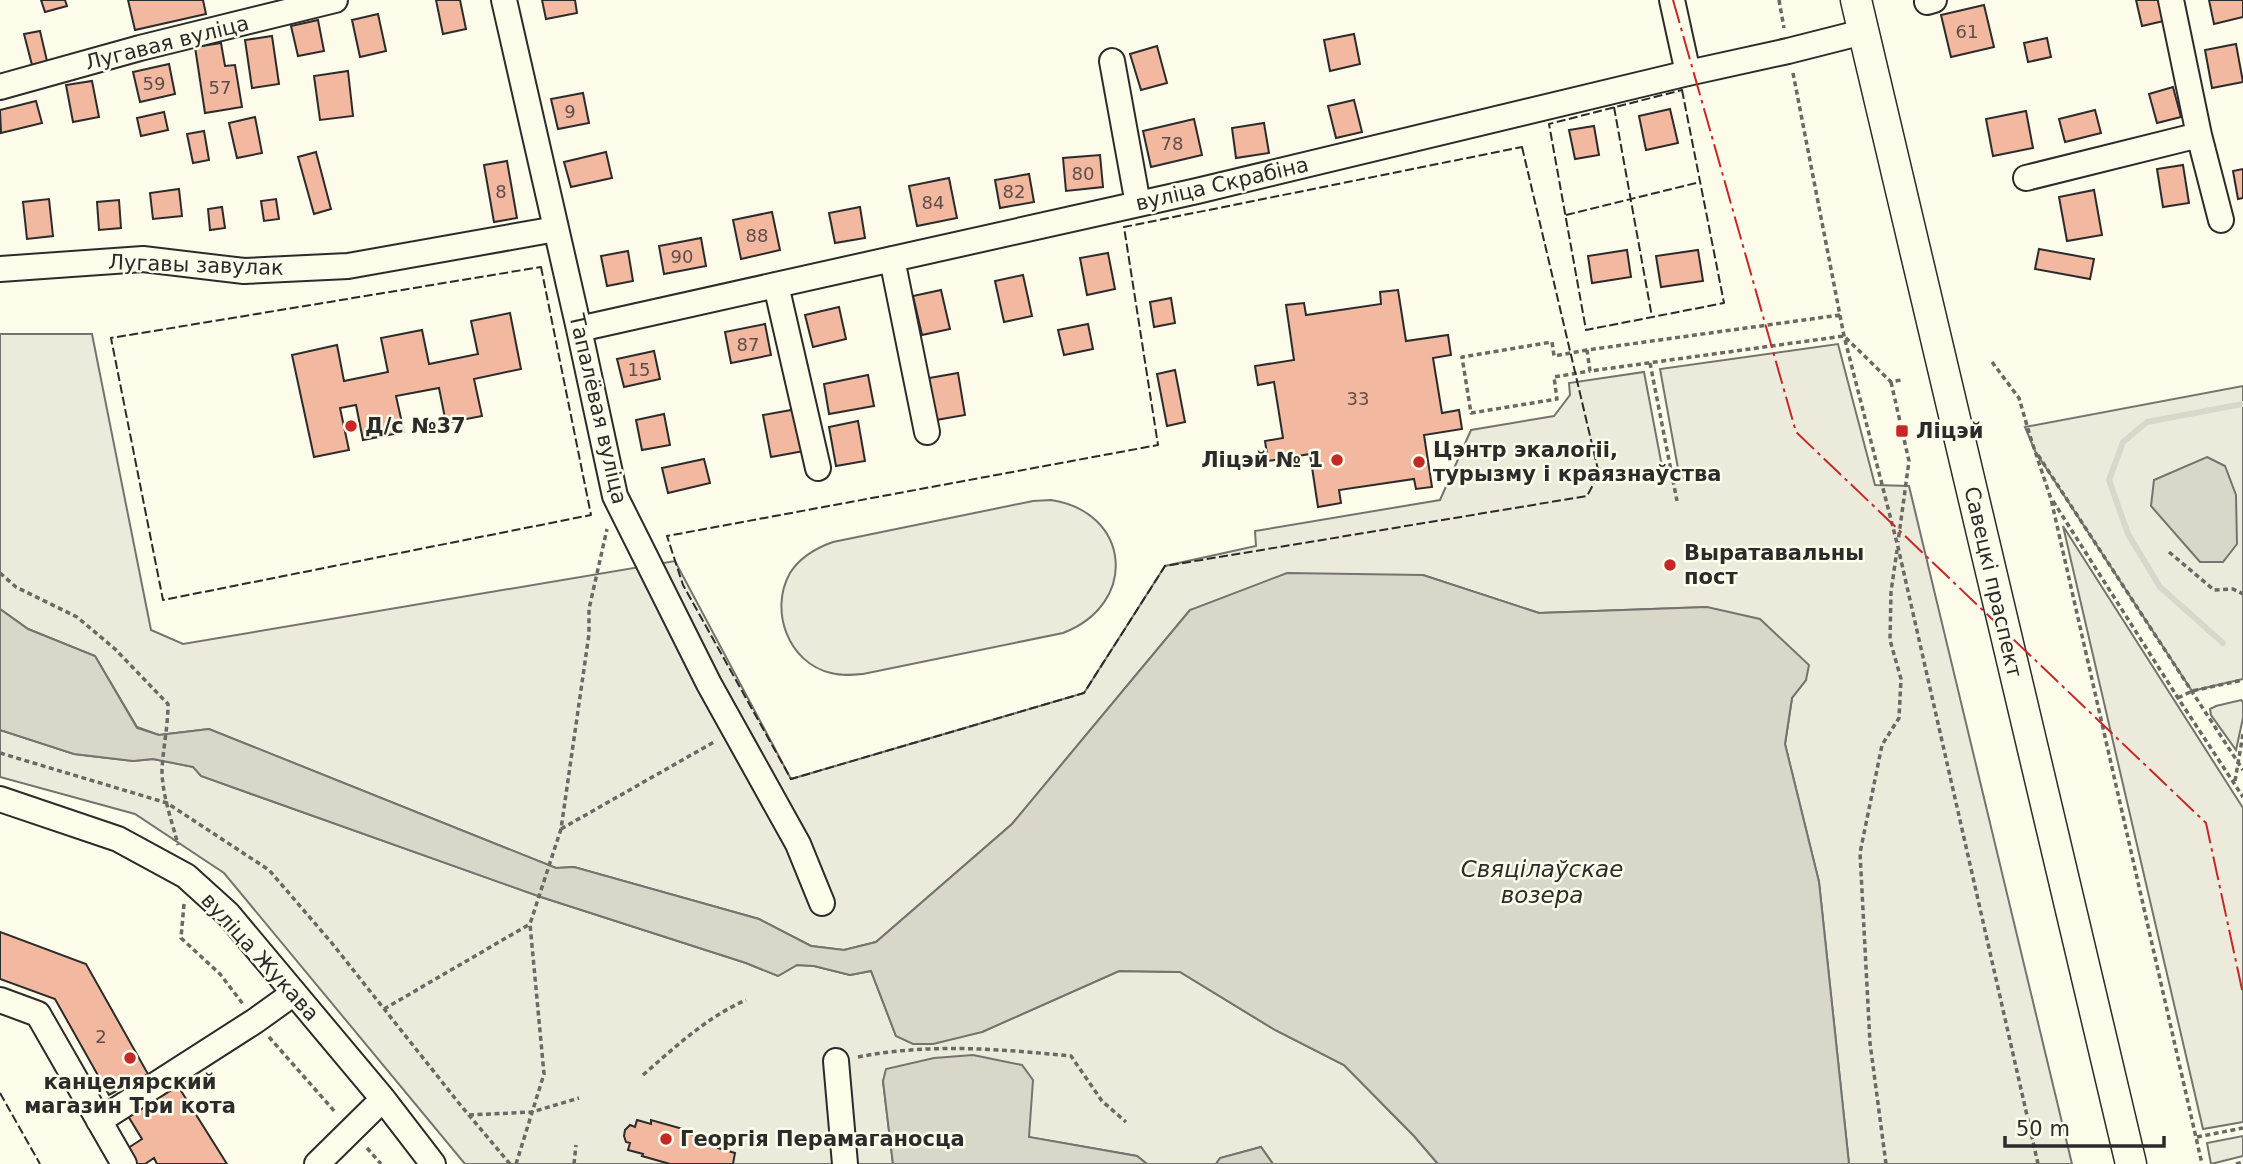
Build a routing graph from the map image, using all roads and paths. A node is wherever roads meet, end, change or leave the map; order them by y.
1 (335, 0) edge
2 (504, 0) edge
3 (1672, 0) edge
4 (1779, 0) edge
5 (1856, 0) edge
6 (2171, 0) edge
7 (1863, 32) junction
8 (1788, 51) junction
9 (1112, 61) dead end
10 (1688, 73) junction
11 (0, 87) edge
12 (2199, 135) junction
13 (2026, 178) dead end
14 (1138, 204) junction
15 (2221, 220) dead end
16 (556, 229) junction
17 (892, 259) junction
18 (0, 269) edge
19 (776, 285) junction
20 (1840, 315) junction
21 (579, 329) junction
22 (1844, 336) junction
23 (1587, 350) junction
24 (1992, 362) dead end
25 (1650, 363) junction
26 (1590, 371) junction
27 (1901, 380) dead end
28 (1891, 382) junction
29 (927, 432) dead end
30 (2035, 450) junction
31 (818, 468) dead end
32 (615, 496) junction
33 (2051, 499) junction
34 (1677, 501) dead end
35 (1898, 547) junction
36 (2169, 552) dead end
37 (0, 573) edge
38 (2243, 594) edge
39 (2243, 680) edge
40 (2178, 698) junction
41 (735, 730) junction
42 (2243, 734) edge
43 (0, 753) edge
44 (2237, 761) junction
45 (2243, 770) edge
46 (162, 771) dead end
47 (2234, 783) junction
48 (2243, 797) edge
49 (0, 799) edge
50 (561, 829) junction
51 (822, 903) dead end
52 (530, 924) junction
53 (181, 939) dead end
54 (294, 993) junction
55 (0, 1000) edge
56 (746, 1000) dead end
57 (384, 1009) junction
58 (255, 1021) junction
59 (836, 1061) joint
60 (643, 1074) dead end
61 (579, 1098) dead end
62 (383, 1099) junction
63 (532, 1112) junction
64 (469, 1115) junction
65 (99, 1121) junction
66 (1126, 1122) dead end
67 (2243, 1128) edge
68 (351, 1130) junction
69 (2197, 1137) junction
70 (576, 1145) dead end
71 (2243, 1162) edge
72 (124, 1164) edge
73 (317, 1164) edge
74 (381, 1164) edge
75 (433, 1164) edge
76 (510, 1164) edge
77 (516, 1164) edge
78 (574, 1164) edge
79 (845, 1164) edge
80 (1886, 1164) edge
81 (2038, 1164) edge
82 (2131, 1164) edge
83 (2203, 1164) edge
84 (2236, 1164) edge

1 - 11 street, Лугавая вуліца
2 - 16 street, Тапалёвая вуліца
3 - 10 street
4 - 8 path
5 - 7 main road, Савецкі праспект
6 - 12 street
7 - 8 street, вуліца Скрабіна
7 - 82 main road, Савецкі праспект
8 - 10 street, вуліца Скрабіна
8 - 20 path
9 - 14 street
10 - 14 street, вуліца Скрабіна
12 - 13 street
12 - 15 street
14 - 17 street, вуліца Скрабіна
16 - 18 street, Лугавы завулак
16 - 21 street, Тапалёвая вуліца
17 - 19 street, вуліца Скрабіна
17 - 29 street
19 - 21 street, вуліца Скрабіна
19 - 31 street
20 - 22 path
20 - 23 path
21 - 32 street, Тапалёвая вуліца
22 - 25 path
22 - 28 path
22 - 35 path
23 - 26 path
23 - 26 path
24 - 30 path
25 - 26 path
25 - 34 path
27 - 28 path
28 - 35 path
30 - 33 path
30 - 44 path
32 - 41 street, Тапалёвая вуліца
32 - 50 path
33 - 40 path
33 - 69 path
35 - 80 path
35 - 81 path
36 - 38 path
37 - 46 path
39 - 40 path
40 - 47 path
41 - 50 path
41 - 51 street, Тапалёвая вуліца
42 - 44 path
43 - 57 path
44 - 45 path
44 - 47 path
47 - 48 path
49 - 54 street, вуліца Жукава
50 - 52 path
52 - 57 path
52 - 63 path
53 - 58 path
54 - 58 street
54 - 62 street, вуліца Жукава
55 - 65 street
56 - 60 path
57 - 64 path
58 - 65 street
58 - 68 path
59 - 66 path
59 - 79 street
61 - 63 path
62 - 68 street
62 - 75 street, вуліца Жукава
63 - 64 path
63 - 77 path
64 - 76 path
65 - 72 street
67 - 69 path
68 - 73 street
68 - 74 path
69 - 83 path
70 - 78 path
71 - 84 path

